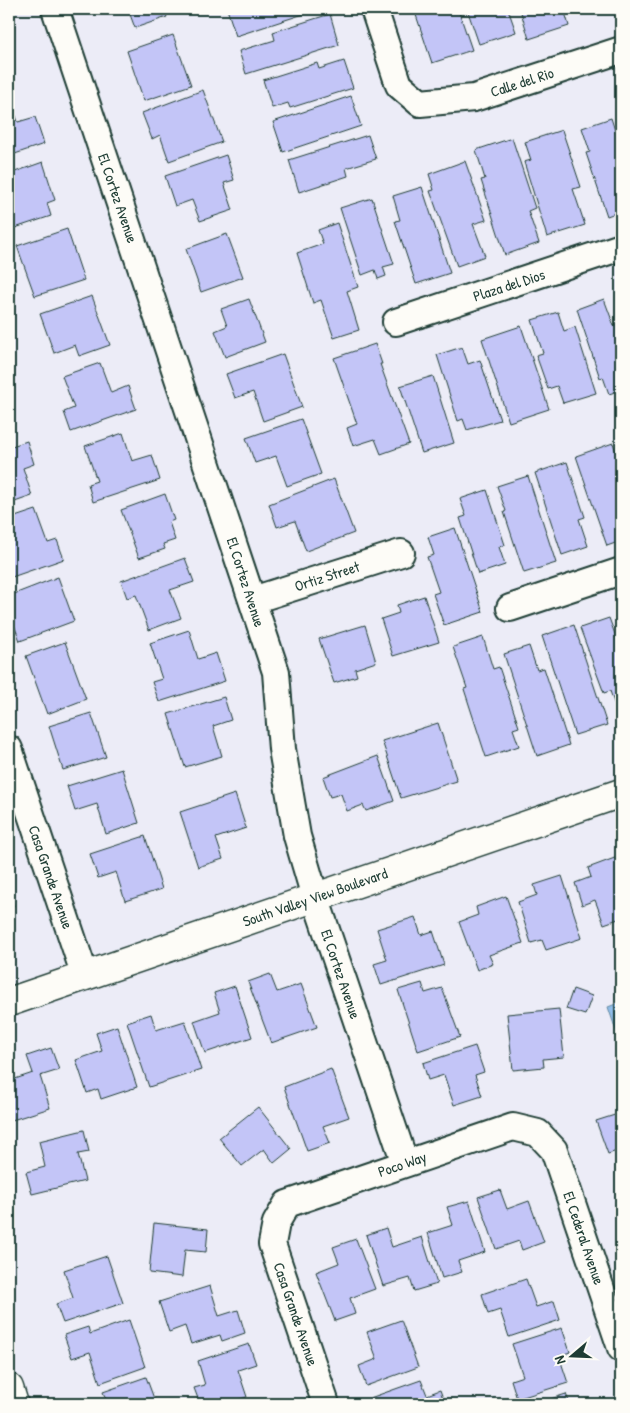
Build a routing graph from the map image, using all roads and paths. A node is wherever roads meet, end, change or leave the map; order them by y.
1 (54, 9) edge
2 (374, 9) edge
3 (621, 50) edge
4 (621, 247) edge
5 (396, 322) dead end
6 (401, 552) dead end
7 (621, 571) edge
8 (253, 600) junction
9 (510, 608) dead end
10 (9, 749) edge
11 (621, 793) edge
12 (315, 897) junction
13 (85, 976) junction
14 (9, 1002) edge
15 (538, 1133) joint
16 (405, 1163) junction
17 (276, 1223) joint
18 (621, 1348) edge
19 (9, 1388) edge
20 (14, 1404) edge
21 (326, 1404) edge

1 - 8 street, El Cortez Avenue
2 - 3 street, Calle del Rio
4 - 5 street, Plaza del Dios
6 - 8 street, Ortiz Street
7 - 9 street
8 - 12 street, El Cortez Avenue
10 - 13 street, Casa Grande Avenue
11 - 12 main road, South Valley View Boulevard
12 - 13 main road, South Valley View Boulevard
12 - 16 street, El Cortez Avenue
13 - 14 main road, South Valley View Boulevard
15 - 16 street, Poco Way
15 - 18 street, El Cederal Avenue
16 - 17 street, Poco Way
17 - 21 street, Casa Grande Avenue
19 - 20 main road

